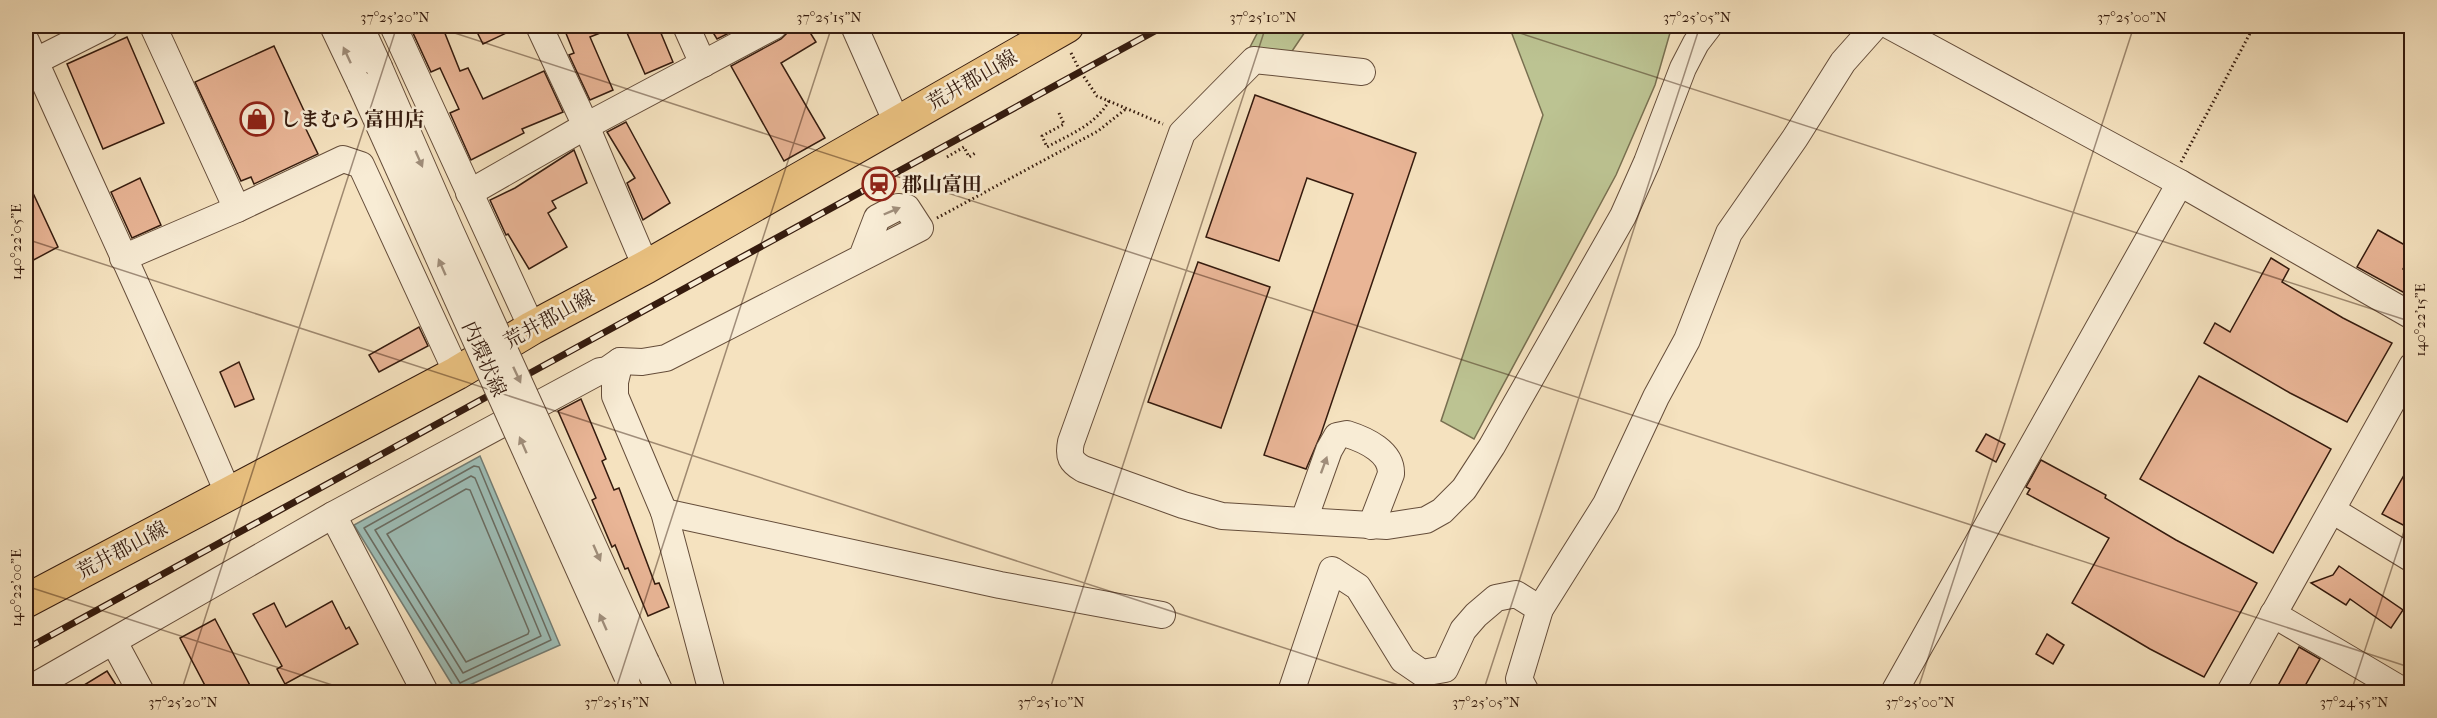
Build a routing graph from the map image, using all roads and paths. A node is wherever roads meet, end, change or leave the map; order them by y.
1 (105, 26) edge
2 (153, 26) edge
3 (333, 26) edge
4 (360, 26) edge
5 (398, 26) edge
6 (539, 26) edge
7 (686, 26) edge
8 (774, 26) edge
9 (854, 26) edge
10 (1709, 26) edge
11 (1875, 26) edge
12 (2254, 26) edge
13 (1067, 36) edge
14 (29, 57) edge
15 (704, 64) junction
16 (1362, 72) dead end
17 (1110, 101) junction
18 (1127, 108) junction
19 (1059, 113) dead end
20 (897, 123) junction
21 (586, 126) junction
22 (1182, 133) junction
23 (977, 152) dead end
24 (947, 157) dead end
25 (2176, 181) junction
26 (469, 193) junction
27 (237, 209) junction
28 (920, 228) joint
29 (123, 258) junction
30 (646, 267) junction
31 (2412, 316) edge
32 (532, 328) junction
33 (620, 361) junction
34 (2412, 366) edge
35 (457, 373) junction
36 (228, 493) junction
37 (2332, 510) junction
38 (664, 512) junction
39 (333, 515) junction
40 (1304, 520) junction
41 (1371, 526) junction
42 (2412, 559) edge
43 (26, 601) edge
44 (1540, 609) junction
45 (2273, 614) junction
46 (1162, 615) dead end
47 (114, 642) junction
48 (636, 677) edge
49 (26, 691) edge
50 (141, 693) edge
51 (425, 693) edge
52 (660, 693) edge
53 (712, 693) edge
54 (1291, 693) edge
55 (1526, 693) edge
56 (1894, 693) edge
57 (2230, 693) edge
58 (2405, 693) edge

1 - 14 street
2 - 27 street
48 -> 3 street, 内環状線, bridge
4 -> 48 street, bridge
5 - 26 street
6 - 21 street
7 - 15 street
8 - 15 street
9 - 20 street
10 - 41 street
11 - 25 street
11 - 44 street
12 - 25 path
13 - 17 path
13 - 20 main road, 荒井郡山線
14 - 29 street
15 - 21 street
16 - 22 street
17 - 18 path
17 - 19 path
18 - 22 path
18 - 28 path
20 - 30 main road, 荒井郡山線
21 - 26 street
21 - 30 street
22 - 40 street
23 - 24 path
25 - 31 street
25 - 56 street
26 - 32 street
27 - 29 street
27 - 35 street
28 - 33 street
29 - 36 street
30 - 32 main road, 荒井郡山線
32 - 35 main road, 荒井郡山線
33 - 38 street
33 - 39 street
34 - 37 street
35 - 36 main road, 荒井郡山線
36 - 43 main road, 荒井郡山線
37 - 42 street
37 - 45 street
38 - 46 street
38 - 53 street
39 - 47 street
39 - 51 street
40 - 41 street
40 -> 41 street
44 - 54 street
44 - 55 street
45 - 57 street
45 - 58 street
47 - 49 street
47 - 50 street
48 - 52 street, 内環状線

